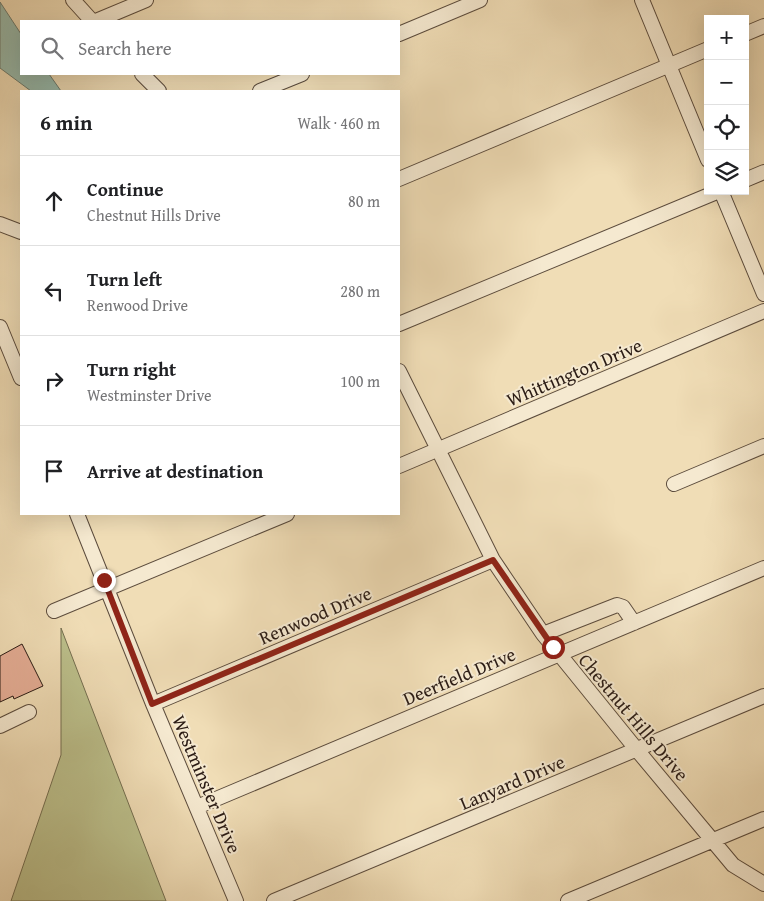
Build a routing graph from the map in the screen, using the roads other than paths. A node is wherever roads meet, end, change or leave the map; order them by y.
1 (73, 0) edge
2 (146, 0) edge
3 (480, 0) edge
4 (642, 0) edge
5 (91, 20) edge
6 (98, 20) edge
7 (764, 26) edge
8 (749, 32) edge
9 (400, 34) edge
10 (704, 51) edge
11 (668, 66) junction
12 (143, 75) edge
13 (300, 75) edge
14 (158, 90) edge
15 (262, 90) edge
16 (704, 151) edge
17 (764, 172) edge
18 (749, 178) edge
19 (400, 179) edge
20 (710, 195) edge
21 (722, 195) edge
22 (0, 224) edge
23 (20, 232) edge
24 (764, 294) edge
25 (764, 311) edge
26 (400, 324) edge
27 (0, 327) edge
28 (400, 373) edge
29 (20, 376) edge
30 (764, 446) edge
31 (438, 450) junction
32 (400, 466) edge
33 (674, 484) dead end
34 (77, 515) edge
35 (285, 515) edge
36 (493, 560) junction
37 (764, 568) edge
38 (108, 590) junction
39 (54, 611) dead end
40 (634, 623) junction
41 (543, 634) junction
42 (558, 654) junction
43 (764, 696) edge
44 (152, 704) junction
45 (29, 712) dead end
46 (0, 726) edge
47 (636, 750) junction
48 (197, 808) junction
49 (764, 819) edge
50 (713, 840) junction
51 (764, 884) edge
52 (236, 901) edge
53 (274, 901) edge
54 (568, 901) edge

1 - 5 street
2 - 6 street
3 - 9 street
4 - 11 street
7 - 8 street
10 - 11 street
11 - 16 street
11 - 19 street
12 - 14 street
13 - 15 street
17 - 18 street
20 - 26 street
21 - 24 street
22 - 23 street
25 - 31 street, Whittington Drive
27 - 29 street
28 - 31 street, Chestnut Hills Drive
30 - 33 street
31 - 32 street, Whittington Drive
31 - 36 street, Chestnut Hills Drive
34 - 38 street, Westminster Drive
35 - 38 street
36 - 41 street, Chestnut Hills Drive
36 - 44 street, Renwood Drive
37 - 40 street, Deerfield Drive
38 - 39 street
38 - 44 street, Westminster Drive
40 - 41 street
40 - 42 street, Deerfield Drive
41 - 42 street, Chestnut Hills Drive
42 - 47 street, Chestnut Hills Drive
42 - 48 street, Deerfield Drive
43 - 47 street, Lanyard Drive
44 - 48 street, Westminster Drive
45 - 46 street
47 - 50 street, Chestnut Hills Drive
47 - 53 street, Lanyard Drive
48 - 52 street, Westminster Drive
49 - 50 street
50 - 51 street, Chestnut Hills Drive
50 - 54 street

